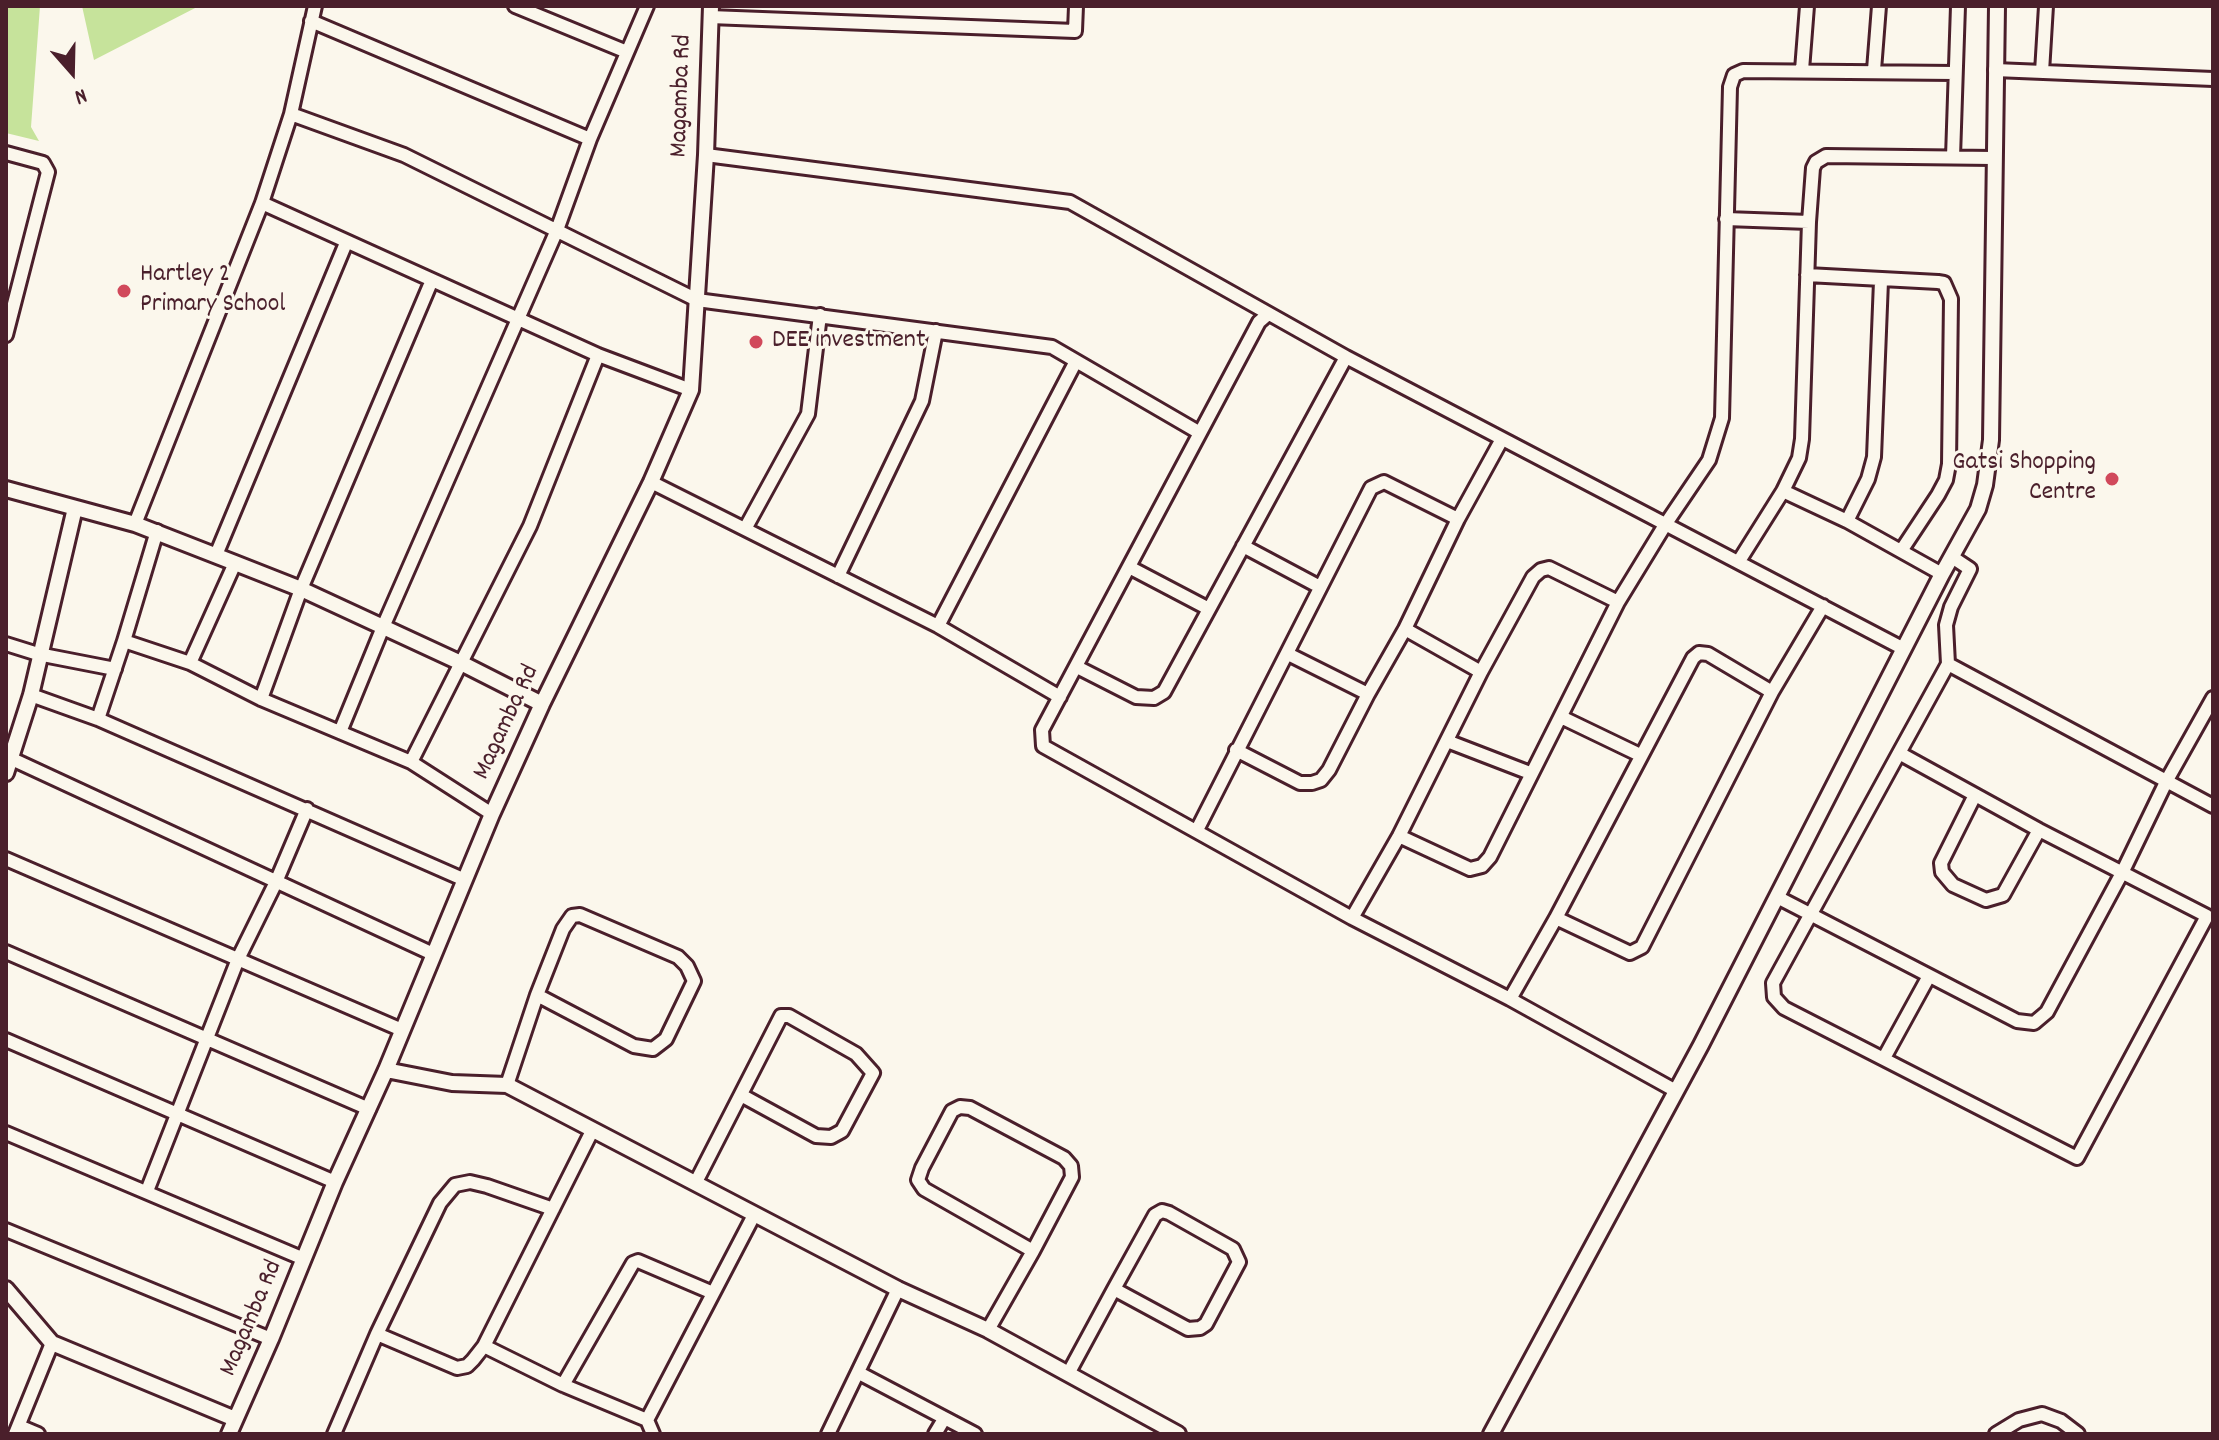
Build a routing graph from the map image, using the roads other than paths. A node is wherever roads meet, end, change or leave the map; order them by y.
1 (315, 6) edge
2 (515, 6) edge
3 (647, 6) edge
4 (1076, 6) edge
5 (1807, 6) edge
6 (1879, 6) edge
7 (1958, 6) edge
8 (1997, 6) edge
9 (2046, 6) edge
10 (710, 12) edge
11 (311, 21) junction
12 (627, 52) junction
13 (1802, 70) junction
14 (1874, 70) junction
15 (1995, 70) junction
16 (2042, 72) junction
17 (1955, 73) junction
18 (2213, 79) edge
19 (291, 114) junction
20 (590, 139) junction
21 (6, 153) edge
22 (706, 155) junction
23 (1953, 157) junction
24 (1993, 158) junction
25 (262, 203) junction
26 (1726, 219) junction
27 (1809, 222) junction
28 (557, 230) junction
29 (346, 243) junction
30 (1807, 275) junction
31 (432, 280) junction
32 (1881, 281) junction
33 (697, 300) junction
34 (820, 315) junction
35 (1267, 315) junction
36 (519, 319) junction
37 (936, 331) junction
38 (6, 335) edge
39 (598, 355) junction
40 (1346, 357) junction
41 (1076, 361) junction
42 (691, 390) junction
43 (1200, 433) junction
44 (1502, 439) junction
45 (651, 482) junction
46 (6, 489) edge
47 (1783, 491) junction
48 (75, 508) junction
49 (1458, 519) junction
50 (1847, 521) junction
51 (135, 524) junction
52 (1665, 525) junction
53 (745, 529) junction
54 (157, 531) junction
55 (1243, 546) junction
56 (1901, 551) junction
57 (216, 555) junction
58 (1952, 557) junction
59 (1739, 561) junction
60 (235, 563) junction
61 (1129, 567) junction
62 (1942, 574) junction
63 (838, 576) junction
64 (1320, 587) junction
65 (301, 589) junction
66 (1618, 602) junction
67 (1823, 606) junction
68 (1209, 609) junction
69 (938, 626) junction
70 (383, 627) junction
71 (1405, 629) junction
72 (124, 641) junction
73 (6, 644) edge
74 (1904, 649) junction
75 (38, 654) junction
76 (1288, 654) junction
77 (190, 663) junction
78 (461, 663) junction
79 (1948, 664) junction
80 (1077, 667) junction
81 (115, 669) junction
82 (1481, 672) junction
83 (1772, 692) junction
84 (1368, 694) junction
85 (31, 695) junction
86 (1060, 697) junction
87 (2213, 698) edge
88 (261, 699) junction
89 (542, 704) junction
90 (1561, 717) junction
91 (98, 719) junction
92 (340, 732) junction
93 (1447, 741) junction
94 (1236, 750) junction
95 (1899, 753) junction
96 (1640, 755) junction
97 (411, 762) junction
98 (9, 766) edge
99 (1530, 773) junction
100 (2167, 780) junction
101 (1975, 795) junction
102 (2213, 806) edge
103 (307, 809) junction
104 (492, 814) junction
105 (1197, 830) junction
106 (2039, 830) junction
107 (1399, 836) junction
108 (6, 859) edge
109 (2123, 871) junction
110 (465, 880) junction
111 (276, 882) junction
112 (1777, 897) junction
113 (1811, 915) junction
114 (2210, 917) edge
115 (1352, 918) junction
116 (1556, 918) junction
117 (6, 952) edge
118 (433, 954) junction
119 (238, 959) junction
120 (1929, 976) junction
121 (537, 995) junction
122 (1510, 999) junction
123 (402, 1030) junction
124 (208, 1038) junction
125 (6, 1040) edge
126 (1884, 1058) junction
127 (386, 1070) junction
128 (507, 1085) junction
129 (1676, 1091) junction
130 (741, 1095) junction
131 (369, 1109) junction
132 (176, 1112) junction
133 (592, 1131) junction
134 (6, 1133) edge
135 (335, 1182) junction
136 (696, 1182) junction
137 (147, 1191) junction
138 (553, 1209) junction
139 (754, 1215) junction
140 (6, 1230) edge
141 (1033, 1251) junction
142 (304, 1259) junction
143 (898, 1289) junction
144 (1114, 1289) junction
145 (7, 1293) edge
146 (713, 1293) junction
147 (988, 1330) junction
148 (377, 1334) junction
149 (271, 1339) junction
150 (52, 1343) junction
151 (484, 1346) junction
152 (859, 1373) junction
153 (1068, 1374) junction
154 (563, 1385) junction
155 (235, 1419) junction
156 (944, 1419) junction
157 (647, 1420) junction
158 (17, 1430) edge
159 (1169, 1432) edge
160 (38, 1434) edge
161 (229, 1434) edge
162 (334, 1434) edge
163 (653, 1434) edge
164 (828, 1434) edge
165 (935, 1434) edge
166 (975, 1434) edge
167 (1491, 1434) edge
168 (1996, 1434) edge
169 (2078, 1434) edge

1 - 11 street
2 - 12 street
3 - 12 street
4 - 10 street
5 - 13 street
6 - 14 street
7 - 17 street
8 - 15 street
9 - 16 street
10 - 22 street, Magamba Rd
11 - 19 street
11 - 20 street
12 - 20 street
13 - 14 street
13 - 26 street
14 - 17 street
15 - 16 street
15 - 24 street
16 - 18 street
17 - 23 street
19 - 25 street
19 - 28 street
20 - 28 street
21 - 38 street
22 - 33 street, Magamba Rd
22 - 35 street
23 - 24 street
23 - 27 street
24 - 58 street
25 - 29 street
25 - 51 street
26 - 27 street
26 - 52 street
27 - 30 street
28 - 33 street
28 - 36 street
29 - 31 street
29 - 57 street
30 - 32 street
30 - 47 street
31 - 36 street
31 - 65 street
32 - 50 street
32 - 56 street
33 - 34 street
33 - 42 street, Magamba Rd
34 - 37 street
34 - 53 street
35 - 40 street
35 - 43 street
36 - 39 street
36 - 70 street
37 - 41 street
37 - 63 street
39 - 42 street
39 - 78 street
40 - 44 street
40 - 55 street
41 - 43 street
41 - 69 street
42 - 45 street, Magamba Rd
43 - 61 street
44 - 49 street
44 - 52 street
45 - 53 street
45 - 89 street, Magamba Rd
46 - 48 street
47 - 50 street
47 - 59 street
48 - 51 street
48 - 75 street
49 - 64 street
49 - 71 street
50 - 56 street
51 - 54 street
52 - 59 street
52 - 66 street
53 - 63 street
54 - 57 street
54 - 72 street
55 - 64 street
55 - 68 street
56 - 62 street
57 - 60 street
58 - 62 street
58 - 79 street
59 - 67 street
60 - 65 street
60 - 77 street
61 - 68 street
61 - 80 street
62 - 74 street
63 - 69 street
64 - 76 street
65 - 70 street
65 - 88 street
66 - 82 street
66 - 90 street
67 - 74 street
67 - 83 street
68 - 80 street
69 - 86 street
70 - 78 street
70 - 92 street
71 - 82 street
71 - 84 street
72 - 77 street
72 - 81 street
73 - 75 street
74 - 112 street
75 - 81 street
75 - 85 street
76 - 84 street
76 - 94 street
77 - 88 street
78 - 89 street
78 - 97 street
79 - 95 street
79 - 100 street
80 - 86 street
81 - 91 street
82 - 93 street
83 - 96 street
83 - 116 street
84 - 94 street
85 - 91 street
85 - 98 street
86 - 105 street
87 - 100 street
88 - 92 street
89 - 104 street, Magamba Rd
90 - 96 street
90 - 99 street
91 - 103 street
92 - 97 street
93 - 99 street
93 - 107 street
94 - 105 street
95 - 101 street
95 - 113 street
96 - 116 street
97 - 104 street
98 - 111 street
99 - 107 street
100 - 102 street
100 - 109 street
101 - 106 street
101 - 106 street
103 - 110 street
103 - 111 street
104 - 110 street, Magamba Rd
105 - 115 street
106 - 109 street
107 - 115 street
108 - 119 street
109 - 114 street
109 - 120 street
110 - 118 street, Magamba Rd
111 - 118 street
111 - 119 street
112 - 113 street
112 - 129 street
113 - 120 street
113 - 126 street
114 - 126 street
115 - 122 street
116 - 122 street
117 - 124 street
118 - 123 street, Magamba Rd
119 - 123 street
119 - 124 street
120 - 126 street
121 - 121 street
121 - 128 street
122 - 129 street
123 - 127 street, Magamba Rd
124 - 131 street
124 - 132 street
125 - 132 street
127 - 128 street
127 - 131 street, Magamba Rd
128 - 133 street
129 - 167 street
130 - 130 street
130 - 136 street
131 - 135 street, Magamba Rd
132 - 135 street
132 - 137 street
133 - 136 street
133 - 138 street
134 - 137 street
135 - 142 street, Magamba Rd
136 - 139 street
137 - 142 street
138 - 148 street
138 - 151 street
139 - 143 street
139 - 146 street
140 - 149 street
141 - 141 street
141 - 147 street
142 - 149 street, Magamba Rd
143 - 147 street
143 - 152 street
144 - 144 street
144 - 153 street
145 - 150 street
146 - 154 street
146 - 157 street
147 - 153 street
148 - 151 street
148 - 162 street
149 - 155 street, Magamba Rd
150 - 155 street
150 - 158 street
151 - 154 street
152 - 156 street
152 - 164 street
153 - 159 street
154 - 157 street
155 - 161 street, Magamba Rd
156 - 165 street
156 - 166 street
157 - 163 street
158 - 160 street
168 - 169 street

